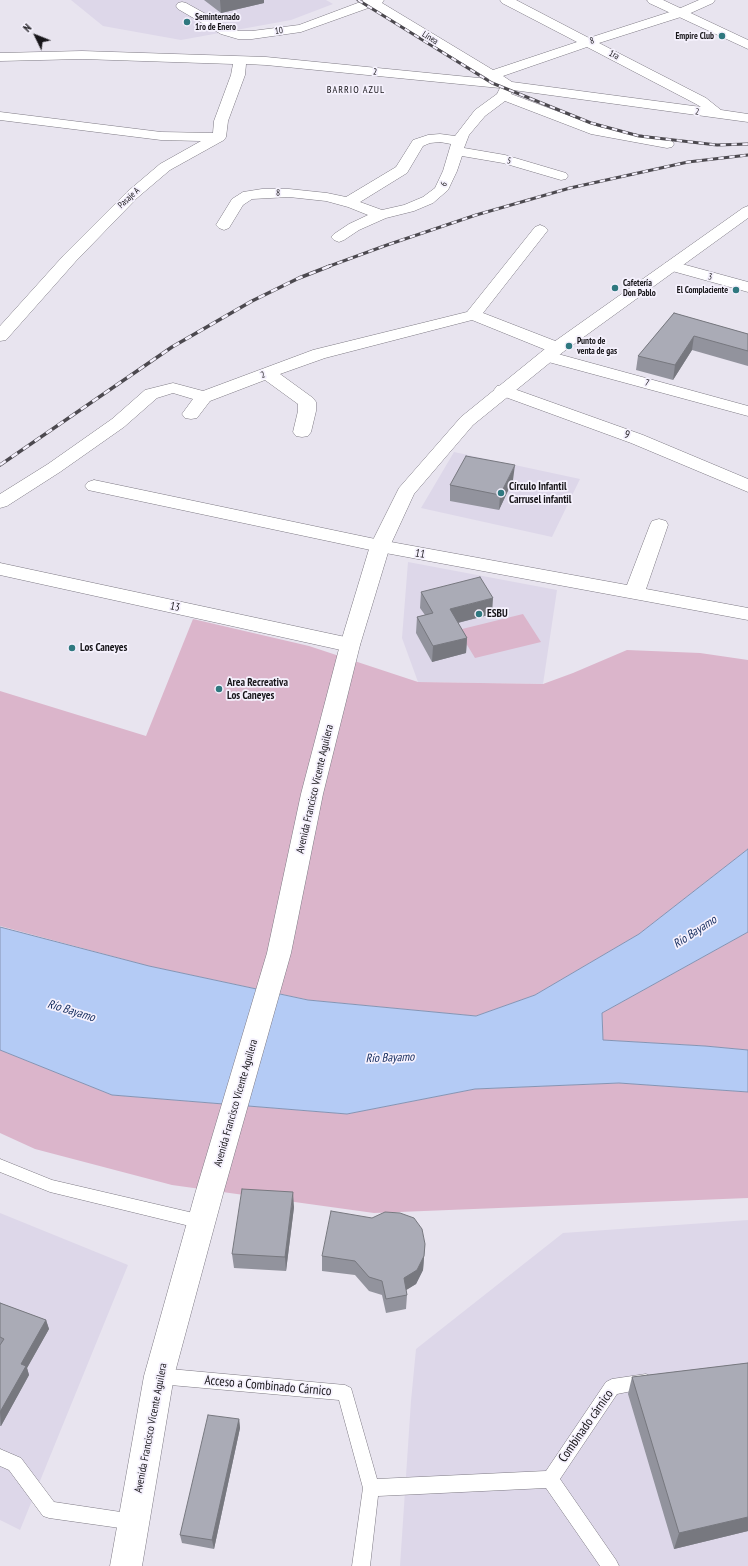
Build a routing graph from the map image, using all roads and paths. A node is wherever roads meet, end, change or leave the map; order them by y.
1 (506, 0) edge
2 (653, 0) edge
3 (709, 0) edge
4 (373, 1) edge
5 (182, 6) dead end
6 (680, 13) junction
7 (588, 42) junction
8 (748, 45) edge
9 (0, 57) edge
10 (240, 60) junction
11 (492, 75) junction
12 (505, 90) junction
13 (720, 115) junction
14 (0, 116) edge
15 (748, 118) edge
16 (218, 137) junction
17 (667, 144) dead end
18 (458, 146) junction
19 (561, 176) dead end
20 (347, 202) junction
21 (748, 211) edge
22 (381, 215) junction
23 (224, 225) dead end
24 (540, 230) dead end
25 (338, 237) dead end
26 (671, 266) junction
27 (748, 287) edge
28 (472, 315) junction
29 (0, 336) edge
30 (552, 352) junction
31 (267, 373) junction
32 (503, 390) junction
33 (204, 397) junction
34 (748, 411) edge
35 (191, 414) dead end
36 (302, 432) dead end
37 (94, 486) dead end
38 (748, 486) edge
39 (0, 502) edge
40 (659, 525) dead end
41 (380, 546) junction
42 (0, 569) edge
43 (634, 594) junction
44 (748, 614) edge
45 (350, 645) junction
46 (0, 1165) edge
47 (202, 1222) junction
48 (159, 1376) junction
49 (665, 1379) edge
50 (0, 1457) edge
51 (550, 1479) junction
52 (371, 1488) junction
53 (134, 1522) junction
54 (115, 1566) edge
55 (126, 1566) edge
56 (361, 1566) edge
57 (610, 1566) edge

1 - 7 street, 1ra
2 - 6 street
3 - 6 street, 8
4 - 5 street, 10
4 - 11 street, Línea
6 - 7 street, 8
6 - 8 street
7 - 11 street, 8
7 - 13 street, 1ra
9 - 10 street, 2
10 - 12 street, 2
10 - 16 street
11 - 12 street
12 - 13 street, 2
12 - 17 street
12 - 18 street, 6
13 - 15 street, 2
14 - 16 street
16 - 29 street, Pasaje A
18 - 19 street, 5
18 - 20 street
18 - 22 street, 6
20 - 22 street, 8
20 - 23 street, 8
21 - 26 street, Avenida Francisco Vicente Aguilera
22 - 25 street, 6
24 - 28 street
26 - 27 street, 3
26 - 30 street, Avenida Francisco Vicente Aguilera
28 - 30 street, 7
28 - 31 street, 2
30 - 32 street, Avenida Francisco Vicente Aguilera
30 - 34 street, 7
31 - 33 street, 2
31 - 36 street
32 - 38 street, 9
32 - 41 street, Avenida Francisco Vicente Aguilera
33 - 35 street
33 - 39 street
37 - 41 street, 11
40 - 43 street
41 - 43 street, 11
41 - 45 street, Avenida Francisco Vicente Aguilera
42 - 45 street, 13
43 - 44 street, 11
45 - 47 street, Avenida Francisco Vicente Aguilera
46 - 47 lane
47 - 48 street, Avenida Francisco Vicente Aguilera
48 - 52 lane, Acceso a Combinado Cárnico
48 - 53 street, Avenida Francisco Vicente Aguilera
49 - 51 lane, Combinado cárnico
50 - 53 lane
51 - 52 lane
51 - 57 lane
52 - 56 lane, Acceso a Combinado Cárnico
53 - 54 street, Avenida Francisco Vicente Aguilera
53 - 55 street, Avenida Francisco Vicente Aguilera

